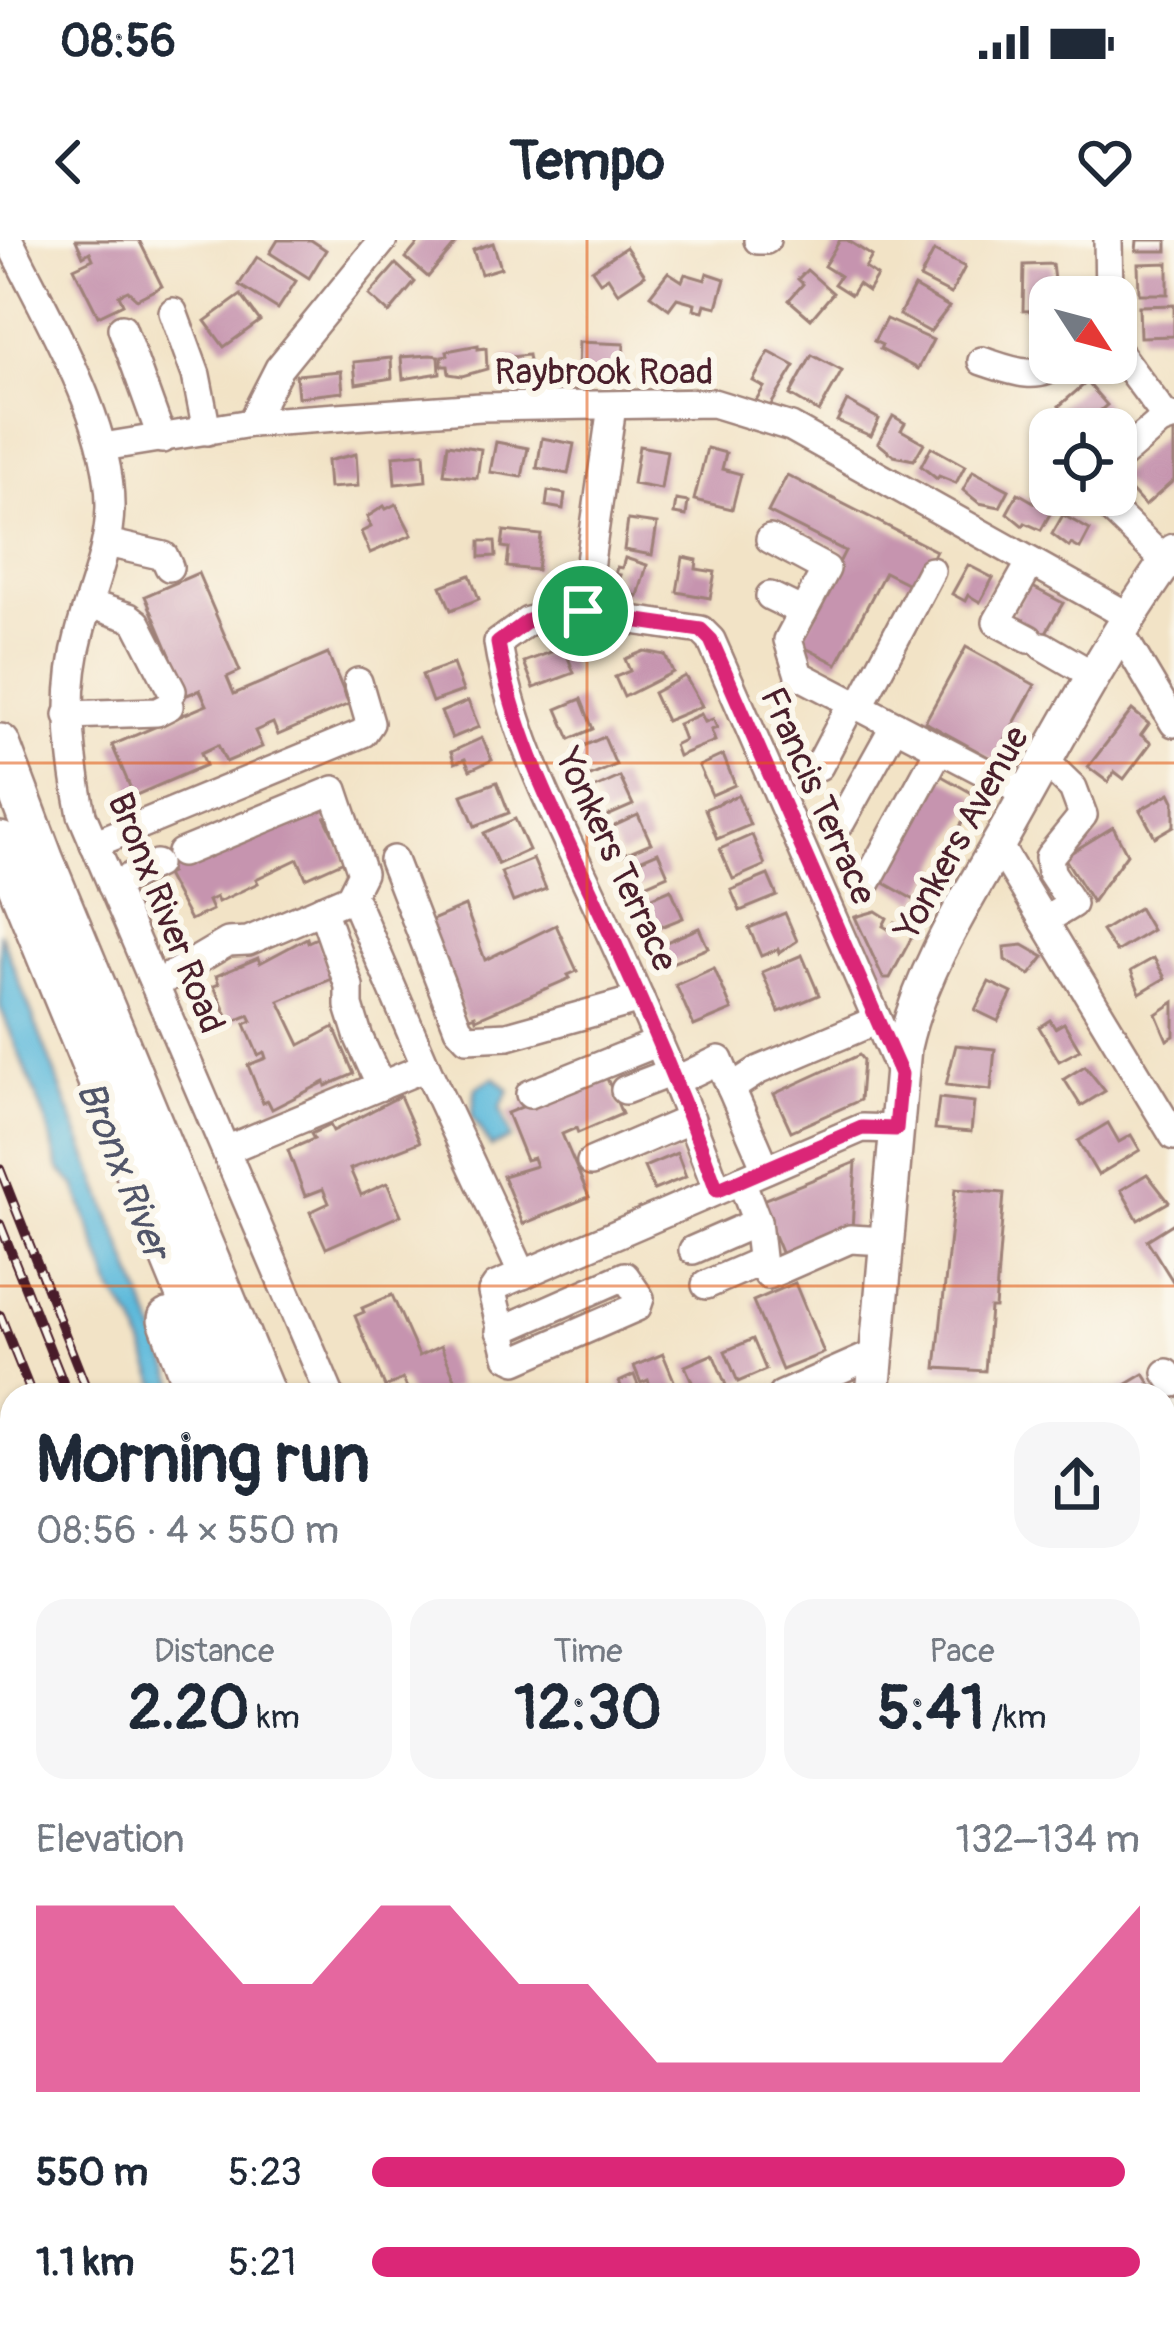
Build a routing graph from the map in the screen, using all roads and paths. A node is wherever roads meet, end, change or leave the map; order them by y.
1 (9, 240) edge
2 (383, 240) edge
3 (1108, 240) edge
4 (1109, 276) edge
5 (172, 312) dead end
6 (122, 328) dead end
7 (982, 361) dead end
8 (1029, 373) edge
9 (1137, 375) edge
10 (612, 406) junction
11 (1170, 417) edge
12 (251, 423) junction
13 (207, 431) junction
14 (162, 439) junction
15 (1137, 443) edge
16 (103, 447) junction
17 (1119, 516) edge
18 (770, 539) dead end
19 (107, 543) junction
20 (1170, 556) edge
21 (1031, 562) junction
22 (169, 567) dead end
23 (931, 572) dead end
24 (770, 596) dead end
25 (89, 604) junction
26 (583, 611) junction
27 (802, 612) junction
28 (1123, 623) junction
29 (1093, 675) junction
30 (358, 682) dead end
31 (856, 705) junction
32 (68, 715) junction
33 (1174, 723) edge
34 (895, 725) junction
35 (0, 744) edge
36 (940, 748) junction
37 (1045, 761) junction
38 (819, 766) dead end
39 (1027, 794) junction
40 (842, 822) dead end
41 (0, 842) edge
42 (94, 844) junction
43 (998, 845) junction
44 (393, 860) dead end
45 (866, 884) dead end
46 (112, 886) junction
47 (335, 905) junction
48 (1044, 921) junction
49 (155, 985) junction
50 (640, 999) junction
51 (877, 1020) junction
52 (843, 1034) junction
53 (81, 1039) junction
54 (659, 1042) junction
55 (426, 1067) junction
56 (901, 1074) junction
57 (674, 1076) junction
58 (381, 1086) junction
59 (731, 1088) junction
60 (626, 1090) dead end
61 (530, 1094) dead end
62 (691, 1119) junction
63 (746, 1124) junction
64 (896, 1129) junction
65 (1174, 1136) edge
66 (226, 1150) junction
67 (591, 1162) dead end
68 (741, 1180) junction
69 (757, 1222) junction
70 (886, 1241) junction
71 (692, 1250) dead end
72 (762, 1266) junction
73 (524, 1275) junction
74 (706, 1285) dead end
75 (500, 1331) junction
76 (878, 1353) junction
77 (192, 1383) edge
78 (221, 1383) edge
79 (260, 1383) edge
80 (325, 1383) edge
81 (809, 1383) edge
82 (874, 1383) edge

1 - 16 street, Bronx River Road
2 - 12 street
3 - 4 street
5 - 13 street
6 - 14 street
7 - 8 street
9 - 11 street
10 - 12 street, Raybrook Road
10 - 21 street, Raybrook Road
10 - 26 street
11 - 15 street
12 - 13 street, Raybrook Road
13 - 14 street, Raybrook Road
14 - 16 street, Raybrook Road
16 - 19 street, Bronx River Road
17 - 20 street
18 - 27 street
19 - 22 street
19 - 25 street, Bronx River Road
20 - 28 main road, Yonkers Avenue
21 - 28 street, Raybrook Road
21 - 29 street
23 - 31 street
24 - 27 street
25 - 32 street, Bronx River Road
25 - 32 street
26 - 50 street, Yonkers Terrace
26 - 51 street, Francis Terrace
27 - 31 street
28 - 29 main road, Yonkers Avenue
28 - 33 street
29 - 37 main road, Yonkers Avenue
30 - 42 street
31 - 34 street
31 - 38 street
32 - 42 street, Bronx River Road
34 - 36 street
34 - 40 street
35 - 79 highway
36 - 39 street
36 - 45 street
37 - 39 main road, Yonkers Avenue
37 - 48 street
39 - 43 main road, Yonkers Avenue
41 - 53 highway
42 - 46 street, Bronx River Road
43 - 48 street
43 - 56 main road, Yonkers Avenue
44 - 50 street
46 - 47 street
46 - 49 street, Bronx River Road
47 - 49 street
47 - 55 street
47 - 58 street
48 - 65 street
49 - 66 street, Bronx River Road
50 - 54 street, Yonkers Terrace
51 - 52 street
51 - 56 street, Francis Terrace
52 - 59 street
52 - 63 street
53 - 77 highway
53 - 78 highway
54 - 57 street, Yonkers Terrace
54 - 61 street
55 - 58 street
55 - 73 street
56 - 64 main road, Yonkers Avenue
57 - 59 street
57 - 60 street
57 - 62 street, Yonkers Terrace
58 - 66 street
59 - 63 street
62 - 67 street
62 - 68 street, Yonkers Terrace
63 - 68 street
64 - 68 street
64 - 70 main road, Yonkers Avenue
66 - 80 street, Bronx River Road
68 - 69 street
68 - 73 street
69 - 71 street
69 - 72 street
70 - 72 street
70 - 76 main road, Yonkers Avenue
72 - 74 street
73 - 75 street
75 - 75 street
76 - 81 street
76 - 82 main road, Yonkers Avenue

